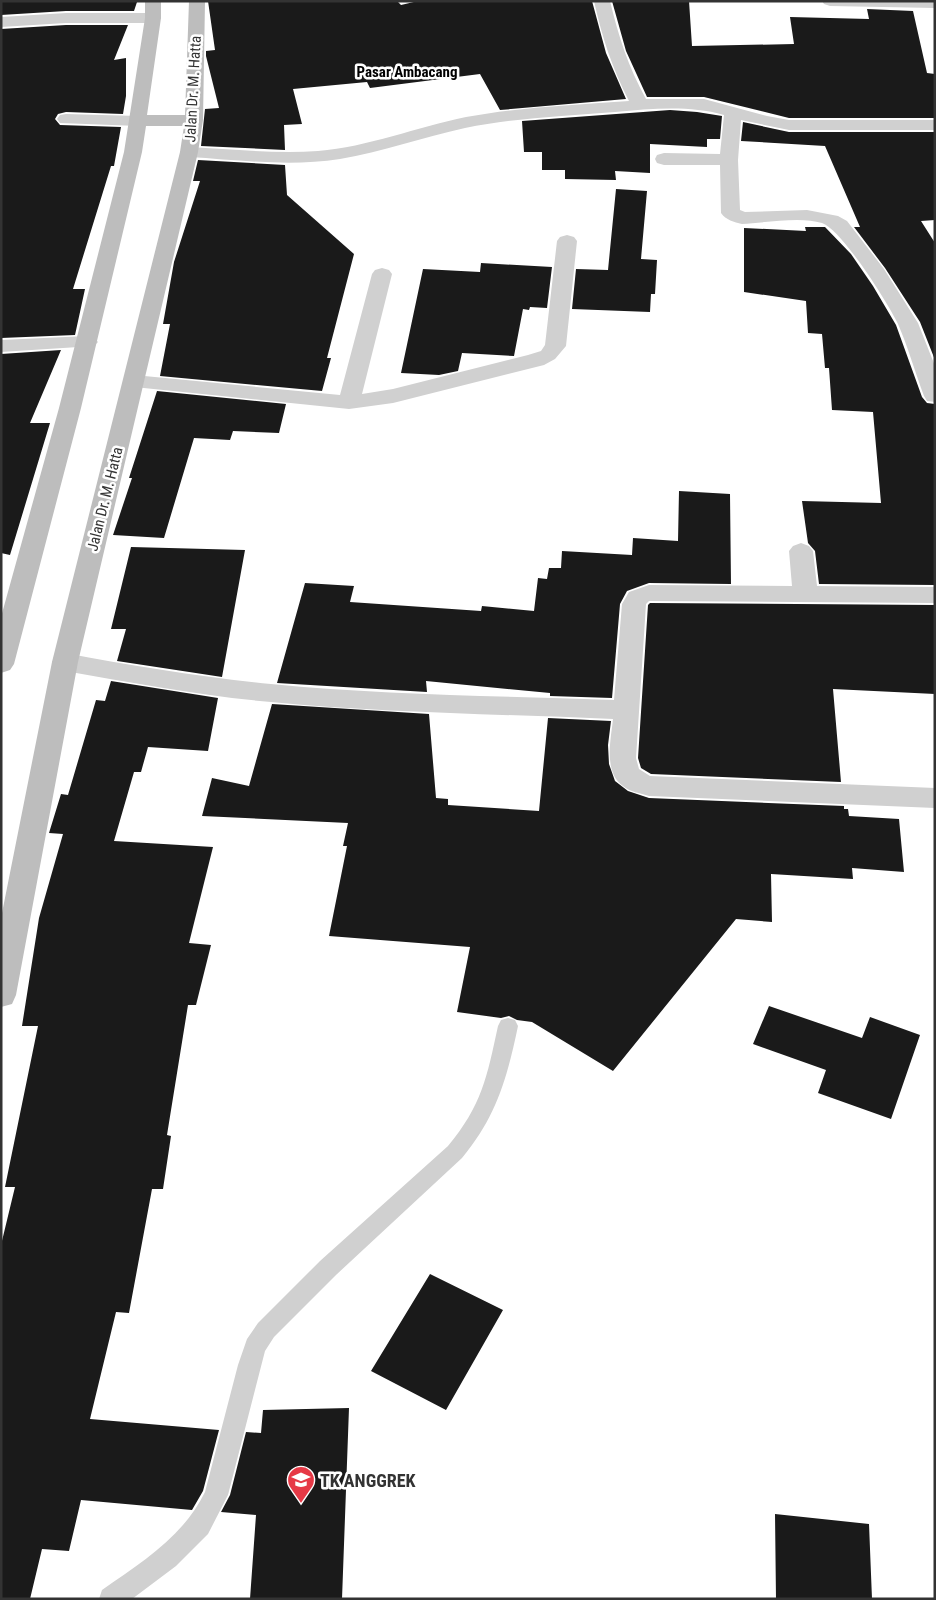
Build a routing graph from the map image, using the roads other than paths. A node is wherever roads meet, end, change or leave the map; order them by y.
1 (197, 1) edge
2 (602, 1) edge
3 (830, 1) edge
4 (935, 3) edge
5 (152, 9) edge
6 (1, 22) edge
7 (640, 105) junction
8 (732, 112) junction
9 (66, 119) dead end
10 (194, 120) junction
11 (138, 121) junction
12 (935, 125) edge
13 (189, 152) junction
14 (664, 159) dead end
15 (728, 160) junction
16 (567, 241) dead end
17 (382, 274) dead end
18 (87, 342) junction
19 (1, 346) edge
20 (134, 381) junction
21 (935, 396) edge
22 (349, 402) junction
23 (801, 551) dead end
24 (806, 593) junction
25 (935, 595) edge
26 (65, 662) junction
27 (1, 664) edge
28 (626, 710) junction
29 (935, 798) edge
30 (1, 995) edge
31 (508, 1026) dead end
32 (111, 1599) edge

1 - 10 main road, Jalan Dr. M. Hatta
2 - 7 street
3 - 4 street
5 - 6 street
5 - 11 main road
7 - 8 street
7 - 13 street
8 - 12 street
8 - 15 street
9 - 11 street
10 - 11 main road
10 - 13 main road, Jalan Dr. M. Hatta
11 - 18 main road
13 - 20 main road, Jalan Dr. M. Hatta
14 - 15 street
15 - 21 street
16 - 22 street
17 - 22 street
18 - 19 street
18 - 27 main road
20 - 22 street
20 - 26 main road, Jalan Dr. M. Hatta
23 - 24 street
24 - 25 street
24 - 28 street
26 - 28 street
26 - 30 main road, Jalan Dr. M. Hatta
28 - 29 street
31 - 32 lane

